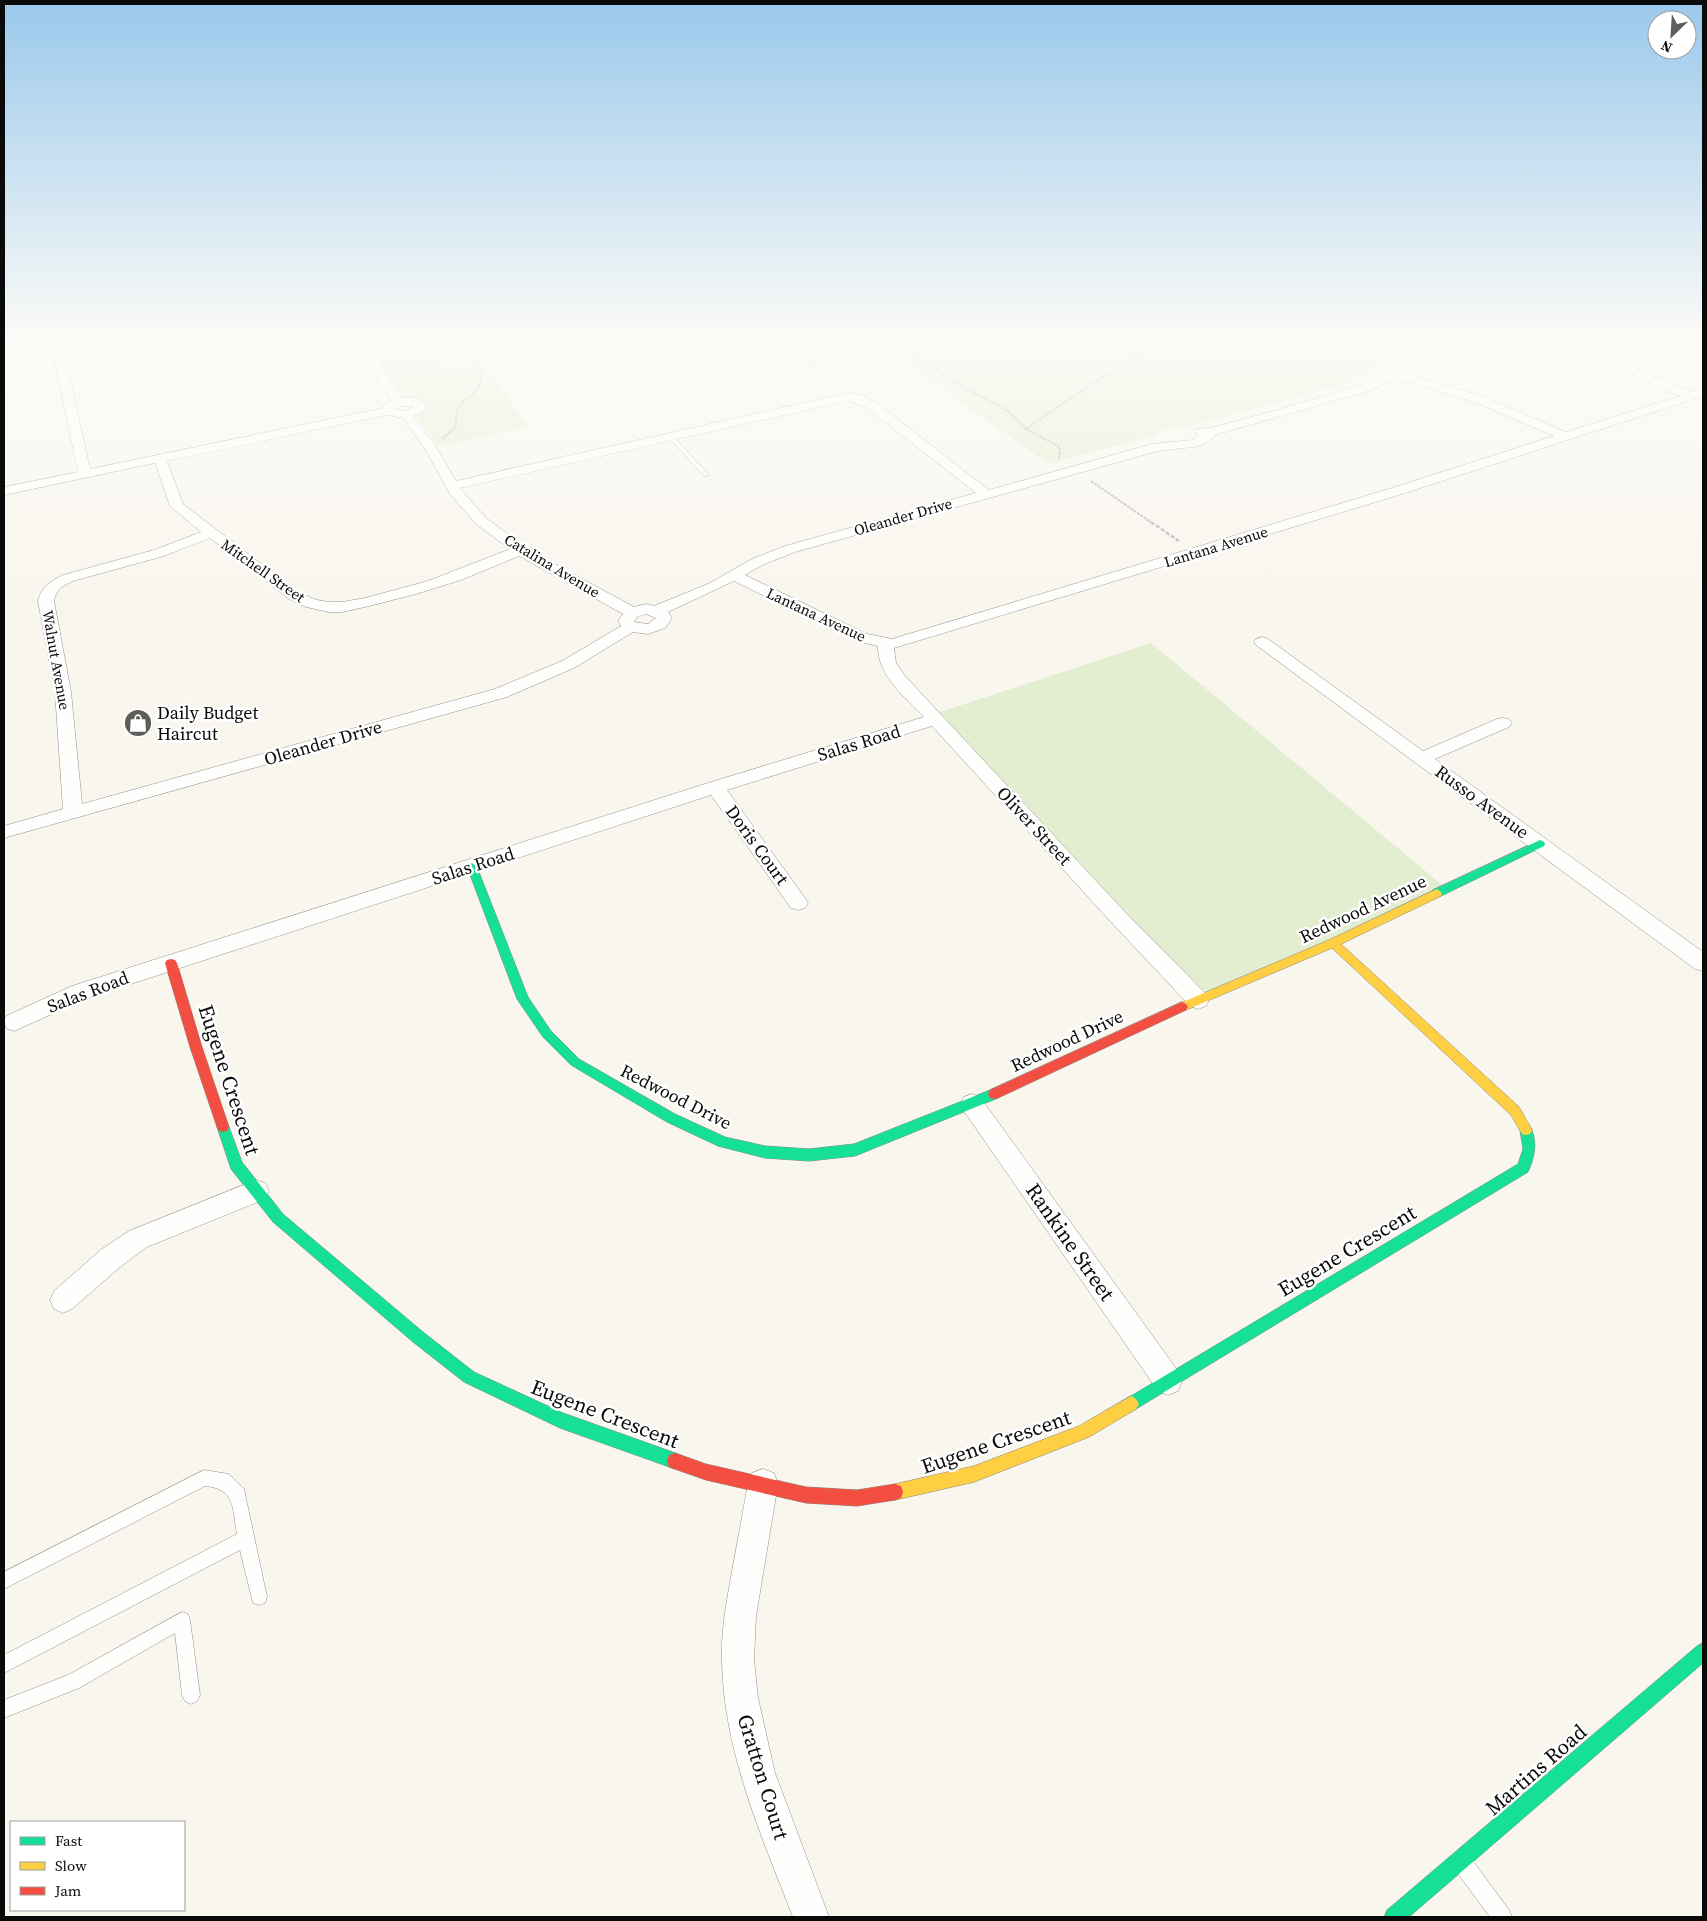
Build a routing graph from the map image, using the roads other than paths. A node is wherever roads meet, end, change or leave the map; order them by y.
1 (75, 428) edge
2 (309, 428) edge
3 (416, 428) edge
4 (711, 428) edge
5 (900, 428) edge
6 (1223, 428) edge
7 (1545, 428) edge
8 (1591, 428) edge
9 (1565, 436) junction
10 (671, 437) junction
11 (160, 459) junction
12 (85, 474) junction
13 (706, 475) dead end
14 (453, 486) junction
15 (4, 491) edge
16 (986, 494) junction
17 (211, 533) junction
18 (520, 550) junction
19 (733, 575) junction
20 (632, 620) junction
21 (1262, 642) dead end
22 (886, 643) junction
23 (935, 719) junction
24 (1504, 723) dead end
25 (1422, 758) junction
26 (715, 787) junction
27 (73, 812) junction
28 (4, 832) edge
29 (1540, 844) junction
30 (472, 867) junction
31 (798, 903) dead end
32 (1333, 943) junction
33 (171, 963) junction
34 (1703, 963) edge
35 (1198, 1000) junction
36 (14, 1022) dead end
37 (972, 1104) junction
38 (256, 1191) junction
39 (63, 1300) dead end
40 (1168, 1381) junction
41 (763, 1484) junction
42 (246, 1538) junction
43 (4, 1581) edge
44 (259, 1597) dead end
45 (1703, 1652) edge
46 (4, 1664) edge
47 (191, 1695) dead end
48 (4, 1709) edge
49 (1460, 1860) junction
50 (811, 1917) edge
51 (1394, 1917) edge
52 (1502, 1917) edge

1 - 12 street
2 - 11 street
3 - 14 street, Catalina Avenue
4 - 10 street
5 - 16 street
6 - 16 street, Oleander Drive
7 - 9 street
8 - 9 street, Lantana Avenue
9 - 22 street, Lantana Avenue
10 - 13 lane
10 - 14 street
11 - 12 street
11 - 17 street, Mitchell Street
12 - 15 street
14 - 18 street, Catalina Avenue
16 - 19 street, Oleander Drive
17 - 18 street, Mitchell Street
17 - 27 street, Walnut Avenue
18 - 20 street, Catalina Avenue
19 - 20 street, Oleander Drive
19 - 22 street, Lantana Avenue
20 - 27 street, Oleander Drive
21 - 25 street, Russo Avenue
22 - 23 street, Oliver Street
23 - 26 street, Salas Road
23 - 35 street, Oliver Street
24 - 25 street
25 - 29 street, Russo Avenue
26 - 30 street, Salas Road
26 - 31 street, Doris Court
27 - 28 street, Oleander Drive
29 - 32 street, Redwood Avenue
29 - 34 street, Russo Avenue
30 - 33 street, Salas Road
30 - 37 street, Redwood Drive
32 - 35 street, Redwood Avenue
32 - 40 street, Eugene Crescent
33 - 36 street, Salas Road
33 - 38 street, Eugene Crescent
35 - 37 street, Redwood Drive
37 - 40 street, Rankine Street
38 - 39 street
38 - 41 street, Eugene Crescent
40 - 41 street, Eugene Crescent
41 - 50 street, Gratton Court
42 - 43 lane
42 - 44 lane
42 - 46 lane
45 - 49 street, Martins Road
47 - 48 lane
49 - 51 street, Martins Road
49 - 52 lane

